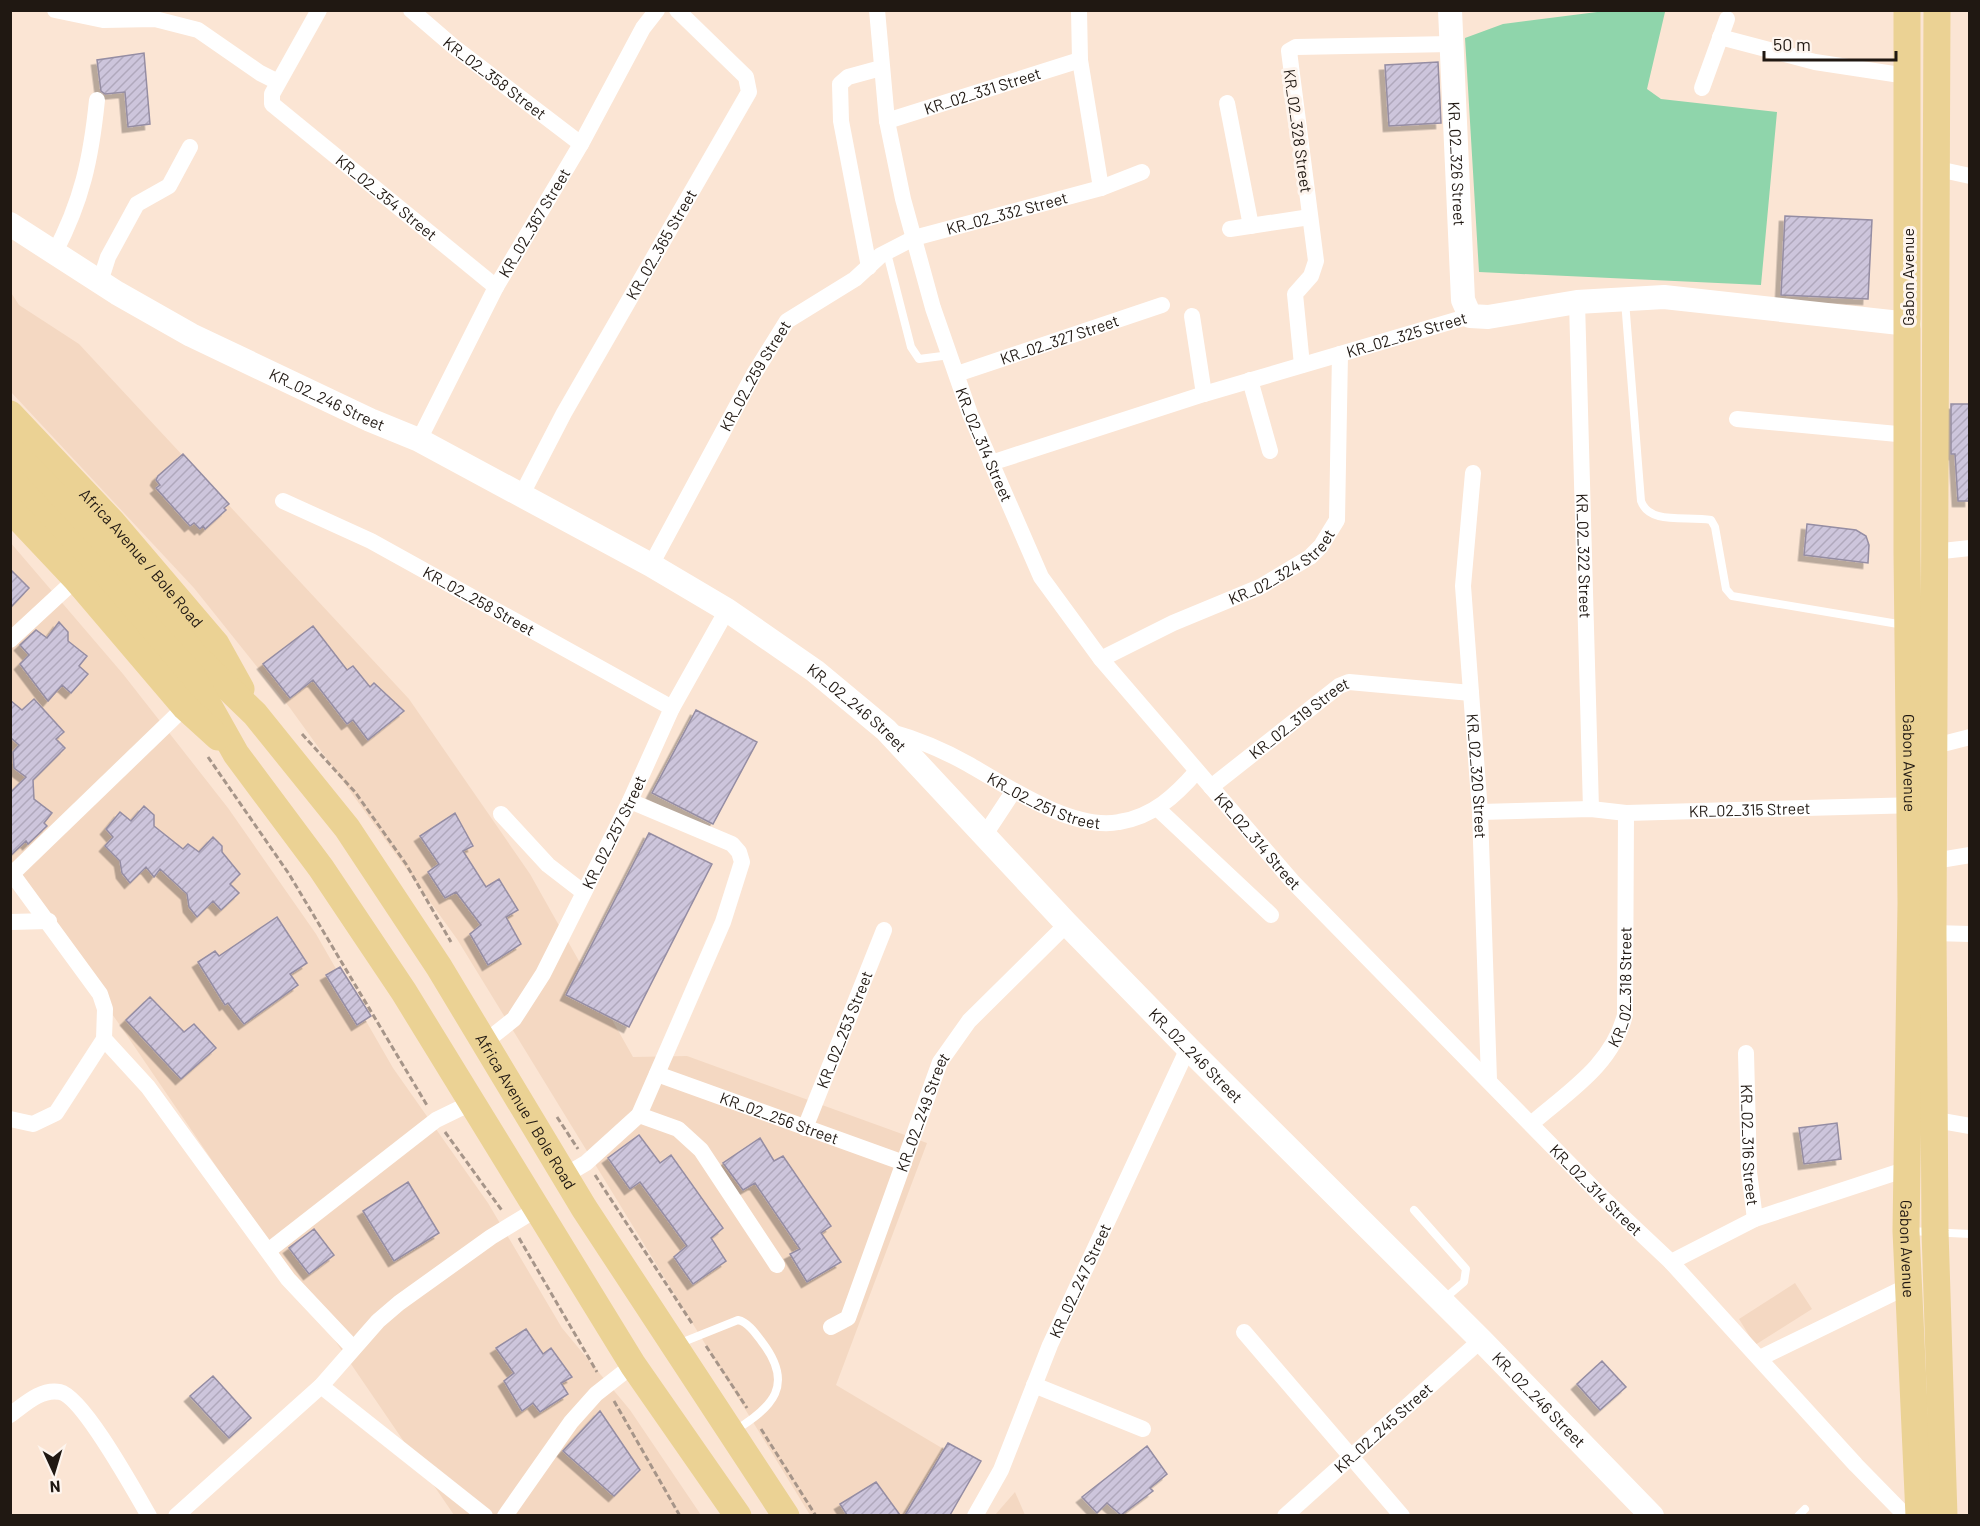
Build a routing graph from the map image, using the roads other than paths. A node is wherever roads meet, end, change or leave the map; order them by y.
1 (55, 10) edge
2 (319, 10) edge
3 (411, 10) edge
4 (657, 10) edge
5 (677, 10) edge
6 (877, 10) edge
7 (1079, 10) edge
8 (1450, 10) edge
9 (1727, 19) dead end
10 (1937, 21) edge
11 (1908, 22) edge
12 (1720, 38) junction
13 (1451, 44) junction
14 (1080, 60) junction
15 (881, 68) junction
16 (1907, 76) junction
17 (278, 82) junction
18 (1702, 88) dead end
19 (97, 100) dead end
20 (1227, 103) dead end
21 (887, 122) junction
22 (581, 144) junction
23 (190, 147) dead end
24 (1938, 170) junction
25 (1142, 172) dead end
26 (1970, 176) edge
27 (1101, 188) junction
28 (1310, 217) junction
29 (10, 224) edge
30 (1251, 226) junction
31 (1230, 229) dead end
32 (914, 238) junction
33 (887, 253) junction
34 (54, 254) junction
35 (869, 267) junction
36 (100, 282) junction
37 (496, 287) junction
38 (1625, 298) junction
39 (1577, 302) junction
40 (1162, 305) dead end
41 (1192, 316) dead end
42 (1470, 316) junction
43 (1909, 324) junction
44 (1340, 354) junction
45 (950, 355) junction
46 (1302, 365) junction
47 (957, 374) junction
48 (1250, 380) junction
49 (1204, 394) junction
50 (10, 414) edge
51 (1737, 418) dead end
52 (1908, 435) junction
53 (419, 440) junction
54 (10, 449) edge
55 (1270, 452) dead end
56 (991, 463) junction
57 (1473, 473) dead end
58 (10, 479) edge
59 (520, 496) junction
60 (284, 501) dead end
61 (10, 509) edge
62 (1970, 548) edge
63 (1933, 552) junction
64 (651, 565) junction
65 (76, 579) junction
66 (727, 610) junction
67 (1908, 626) junction
68 (10, 640) edge
69 (1101, 659) junction
70 (1471, 693) junction
71 (185, 707) junction
72 (672, 708) junction
73 (255, 714) junction
74 (886, 730) junction
75 (1970, 736) edge
76 (1935, 746) junction
77 (236, 754) junction
78 (1197, 771) junction
79 (1211, 787) junction
80 (1013, 792) junction
81 (630, 801) junction
82 (1922, 805) junction
83 (1157, 808) junction
84 (1590, 809) junction
85 (1480, 812) junction
86 (1626, 813) junction
87 (501, 814) dead end
88 (984, 836) junction
89 (1970, 855) edge
90 (1934, 861) junction
91 (11, 872) edge
92 (584, 892) junction
93 (1270, 915) dead end
94 (49, 921) junction
95 (10, 922) edge
96 (1067, 924) junction
97 (884, 930) dead end
98 (1933, 933) junction
99 (1970, 934) edge
100 (104, 1039) junction
101 (485, 1042) junction
102 (1188, 1048) junction
103 (1746, 1053) dead end
104 (657, 1074) junction
105 (1489, 1080) junction
106 (473, 1102) junction
107 (639, 1115) junction
108 (10, 1119) edge
109 (1936, 1120) junction
110 (1531, 1124) junction
111 (1970, 1126) edge
112 (805, 1128) junction
113 (904, 1163) junction
114 (1907, 1169) junction
115 (564, 1176) junction
116 (537, 1209) junction
117 (1414, 1210) dead end
118 (1755, 1220) junction
119 (1906, 1231) junction
120 (1935, 1231) junction
121 (1970, 1234) edge
122 (268, 1251) junction
123 (1671, 1262) junction
124 (777, 1265) dead end
125 (1908, 1286) junction
126 (1441, 1301) junction
127 (831, 1326) dead end
128 (1244, 1332) dead end
129 (1481, 1340) junction
130 (675, 1346) junction
131 (353, 1348) junction
132 (1760, 1358) junction
133 (633, 1365) junction
134 (1034, 1385) junction
135 (321, 1386) junction
136 (10, 1415) edge
137 (1143, 1429) dead end
138 (731, 1432) junction
139 (1352, 1455) junction
140 (149, 1515) edge
141 (176, 1515) edge
142 (485, 1515) edge
143 (505, 1515) edge
144 (738, 1515) edge
145 (786, 1515) edge
146 (975, 1515) edge
147 (1285, 1515) edge
148 (1402, 1515) edge
149 (1652, 1515) edge
150 (1906, 1515) edge
151 (1919, 1515) edge
152 (1944, 1515) edge

1 - 17 street
2 - 17 street
3 - 22 street, KR_02_358 Street
4 - 22 street, KR_02_367 Street
5 - 59 street, KR_02_365 Street
6 - 15 street, KR_02_314 Street
7 - 14 street
8 - 13 street, KR_02_326 Street
9 - 12 street
10 - 11 main road
10 - 24 main road, Gabon Avenue
11 - 16 main road, Gabon Avenue
12 - 16 street
12 - 18 street
13 - 28 street, KR_02_328 Street
13 - 42 street, KR_02_326 Street
14 - 21 street, KR_02_331 Street
14 - 27 street
15 - 21 street, KR_02_314 Street
15 - 35 street
16 - 43 main road, Gabon Avenue
17 - 37 street, KR_02_354 Street
19 - 34 street
20 - 30 street
21 - 32 street, KR_02_314 Street
22 - 37 street, KR_02_367 Street
23 - 36 street
24 - 26 street
24 - 63 main road, Gabon Avenue
25 - 27 street, KR_02_332 Street
27 - 32 street, KR_02_332 Street
28 - 30 street
28 - 46 street, KR_02_328 Street
29 - 34 street, KR_02_246 Street
30 - 31 street
32 - 33 street, KR_02_259 Street
32 - 45 street, KR_02_314 Street
33 - 35 street, KR_02_259 Street
33 - 45 lane
34 - 36 street, KR_02_246 Street
35 - 64 street, KR_02_259 Street
36 - 53 street, KR_02_246 Street
37 - 53 street, KR_02_367 Street
38 - 39 street, KR_02_325 Street
38 - 43 street, KR_02_325 Street
38 - 67 lane
39 - 42 street, KR_02_325 Street
39 - 84 street, KR_02_322 Street
40 - 47 street, KR_02_327 Street
41 - 49 street
42 - 44 street, KR_02_325 Street
43 - 52 main road, Gabon Avenue
44 - 46 street, KR_02_325 Street
44 - 69 street, KR_02_324 Street
45 - 47 street, KR_02_314 Street
46 - 48 street, KR_02_325 Street
47 - 56 street, KR_02_314 Street
48 - 49 street, KR_02_325 Street
48 - 55 street
49 - 56 street, KR_02_325 Street
50 - 73 main road, Africa Avenue / Bole Road
51 - 52 street
52 - 67 main road, Gabon Avenue
53 - 59 street, KR_02_246 Street
54 - 73 main road, Africa Avenue / Bole Road
56 - 69 street, KR_02_314 Street
57 - 70 street, KR_02_320 Street
58 - 77 main road
59 - 64 street, KR_02_246 Street
60 - 72 street, KR_02_258 Street
61 - 65 main road
62 - 63 street
63 - 76 main road, Gabon Avenue
64 - 66 street, KR_02_246 Street
65 - 68 street
65 - 71 main road
66 - 72 street, KR_02_257 Street
66 - 74 street, KR_02_246 Street
67 - 82 main road, Gabon Avenue
69 - 78 street, KR_02_314 Street
70 - 79 street, KR_02_319 Street
70 - 85 street, KR_02_320 Street
71 - 77 main road
71 - 91 street
72 - 81 street, KR_02_257 Street
73 - 101 main road, Africa Avenue / Bole Road
74 - 80 street, KR_02_251 Street
74 - 88 street, KR_02_246 Street
75 - 76 street
76 - 82 main road, Gabon Avenue
77 - 106 main road
78 - 79 street, KR_02_314 Street
78 - 83 street, KR_02_251 Street
79 - 105 street, KR_02_314 Street
80 - 83 street, KR_02_251 Street
80 - 88 street
81 - 92 street, KR_02_257 Street
81 - 104 street
82 - 86 street, KR_02_315 Street
82 - 90 main road, Gabon Avenue
82 - 114 main road, Gabon Avenue
83 - 93 street
84 - 85 street, KR_02_315 Street
84 - 86 street, KR_02_315 Street
85 - 105 street, KR_02_320 Street
86 - 110 street, KR_02_318 Street
87 - 92 street
88 - 96 street, KR_02_246 Street
89 - 90 street
90 - 98 main road, Gabon Avenue
91 - 94 street
92 - 101 street, KR_02_257 Street
94 - 95 street
94 - 100 street
96 - 102 street, KR_02_246 Street
96 - 113 street, KR_02_249 Street
97 - 112 street, KR_02_253 Street
98 - 99 street
98 - 109 main road, Gabon Avenue
100 - 108 street
100 - 122 street
101 - 115 main road, Africa Avenue / Bole Road
102 - 126 street, KR_02_246 Street
102 - 134 street, KR_02_247 Street
103 - 118 street, KR_02_316 Street
104 - 107 street
104 - 112 street, KR_02_256 Street
105 - 110 street, KR_02_314 Street
106 - 116 main road
106 - 122 street
107 - 115 street
107 - 124 street
109 - 111 street
109 - 120 main road, Gabon Avenue
110 - 123 street, KR_02_314 Street
112 - 113 street, KR_02_256 Street
113 - 127 street, KR_02_249 Street
114 - 118 street, KR_02_316 Street
114 - 119 main road, Gabon Avenue
115 - 130 main road, Africa Avenue / Bole Road
116 - 131 street
116 - 133 main road
117 - 126 lane
118 - 123 street
119 - 120 lane
119 - 125 main road, Gabon Avenue
120 - 121 lane
120 - 152 main road, Gabon Avenue
122 - 131 street
123 - 132 street, KR_02_314 Street
125 - 132 street
125 - 151 main road, Gabon Avenue
126 - 129 street, KR_02_246 Street
128 - 139 street
129 - 139 street, KR_02_245 Street
129 - 149 street, KR_02_246 Street
130 - 138 main road, Africa Avenue / Bole Road
130 - 138 lane
131 - 135 street
132 - 150 street, KR_02_314 Street
133 - 143 street
133 - 144 main road
134 - 137 street
134 - 146 street, KR_02_247 Street
135 - 141 street
135 - 142 street
136 - 140 street
138 - 145 main road, Africa Avenue / Bole Road
139 - 147 street, KR_02_245 Street
139 - 148 street

